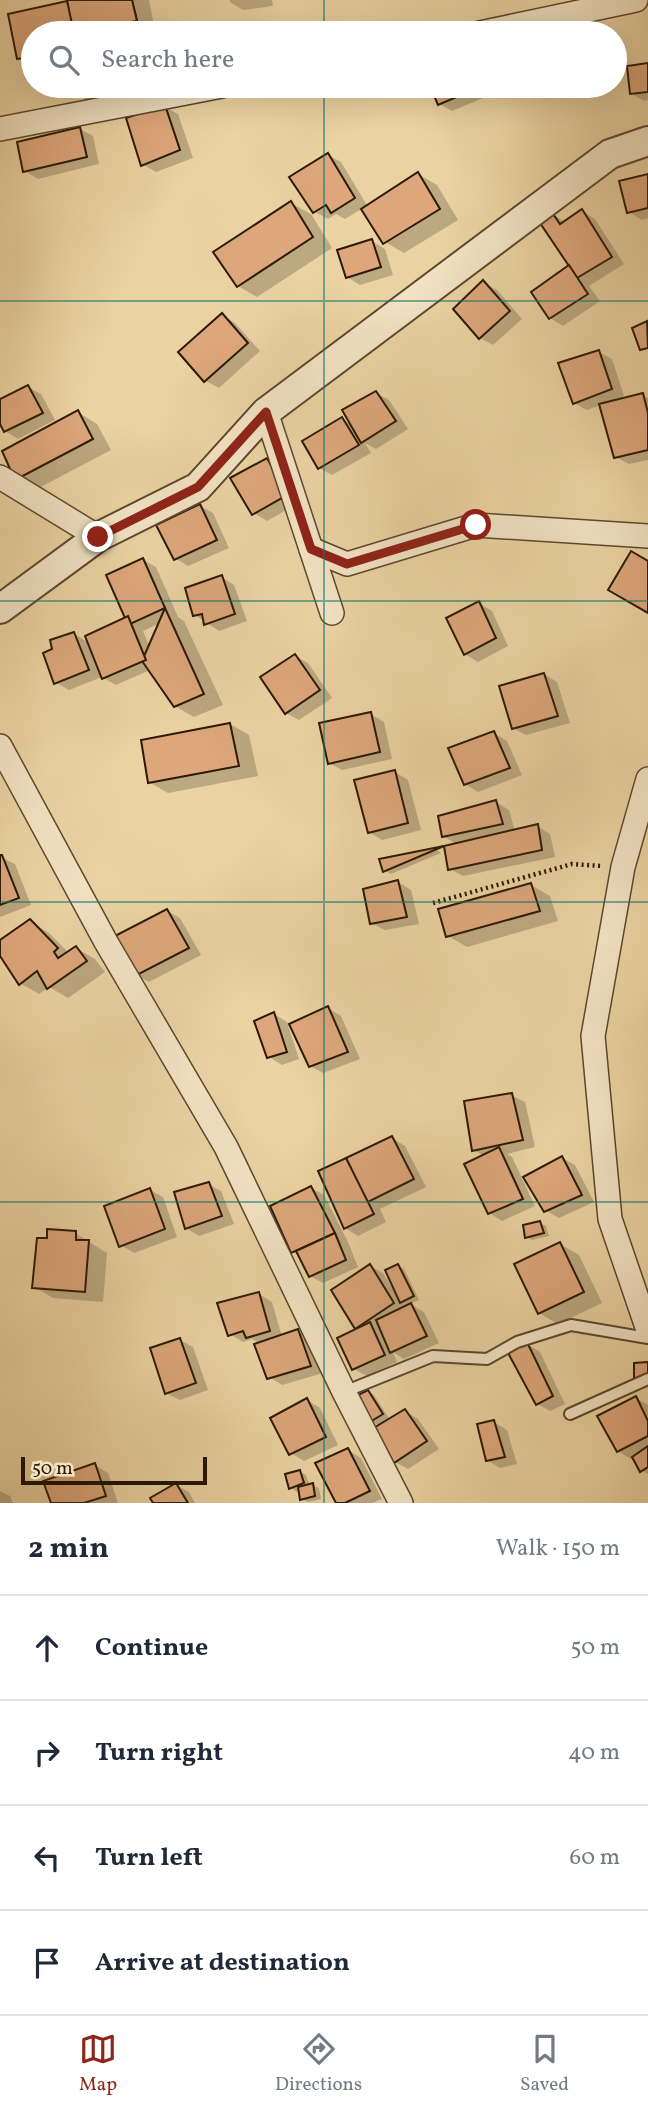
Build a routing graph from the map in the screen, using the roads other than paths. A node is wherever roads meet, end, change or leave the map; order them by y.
1 (636, 0) edge
2 (537, 21) edge
3 (153, 98) edge
4 (4, 124) edge
5 (648, 141) edge
6 (266, 412) junction
7 (0, 477) edge
8 (648, 536) edge
9 (98, 537) junction
10 (311, 549) junction
11 (0, 609) edge
12 (332, 613) dead end
13 (0, 746) edge
14 (648, 779) edge
15 (648, 1330) edge
16 (648, 1338) edge
17 (648, 1379) edge
18 (344, 1392) junction
19 (570, 1414) dead end
20 (401, 1503) edge

1 - 2 street
3 - 4 street
5 - 6 street
6 - 9 street
6 - 10 street
7 - 9 street
8 - 10 street
9 - 11 street
10 - 12 street
13 - 18 street
14 - 15 street
16 - 18 lane
17 - 19 lane
18 - 20 street

